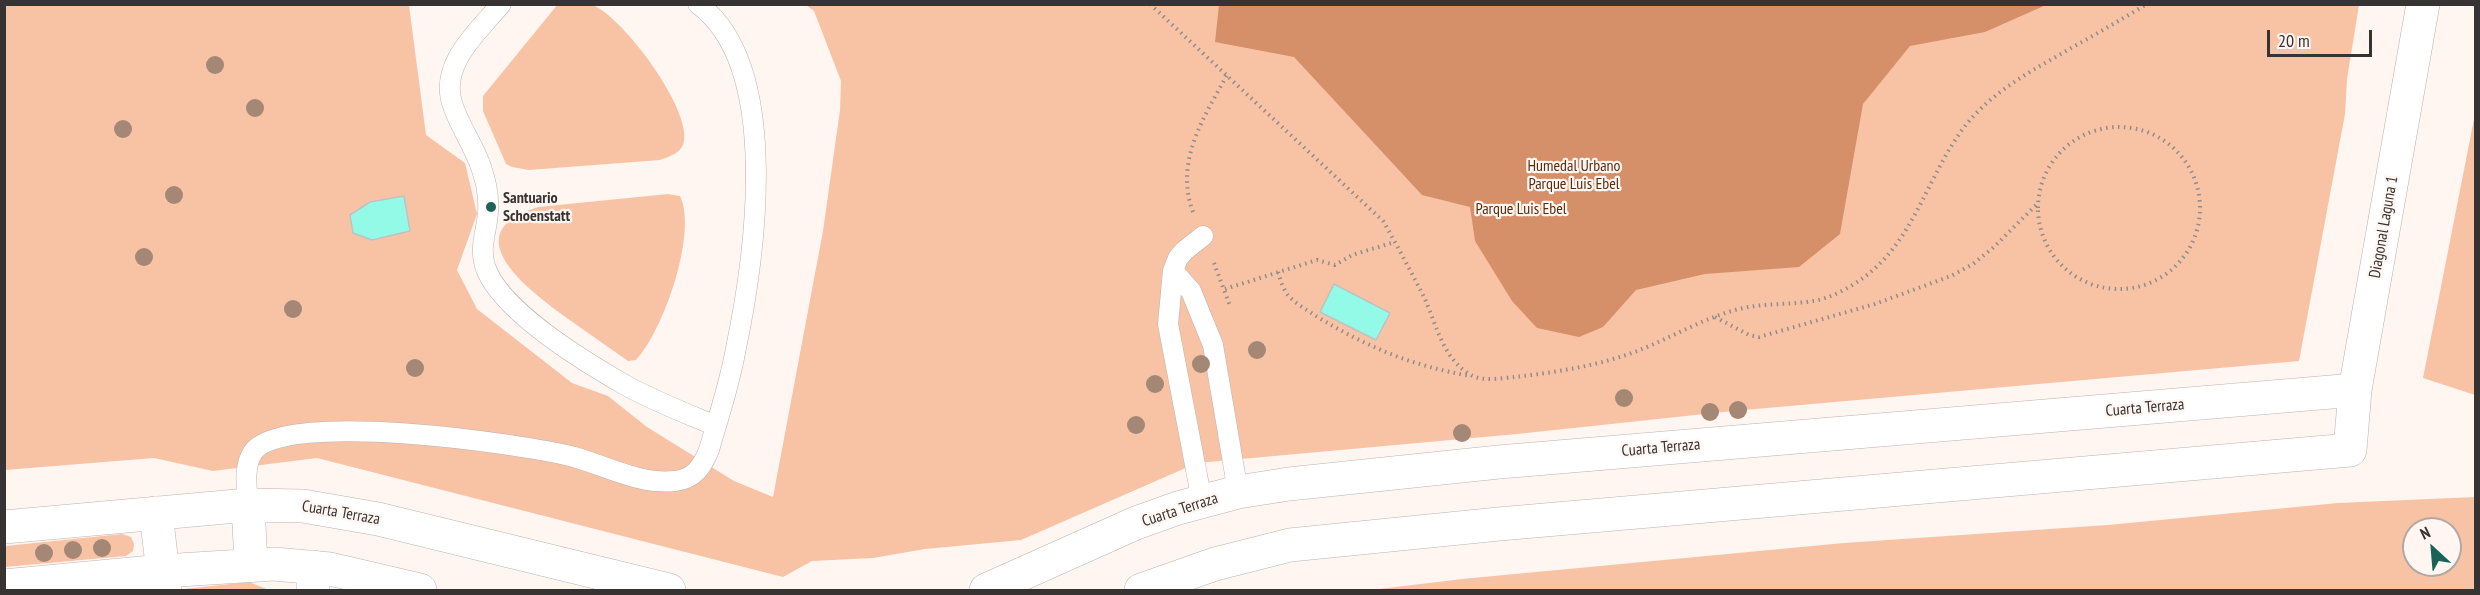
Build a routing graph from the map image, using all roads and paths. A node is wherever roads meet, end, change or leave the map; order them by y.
1 (501, 4) edge
2 (698, 4) edge
3 (1150, 4) edge
4 (2147, 4) edge
5 (2423, 4) edge
6 (1227, 75) junction
7 (2037, 203) junction
8 (1203, 236) junction
9 (1395, 242) junction
10 (1173, 271) junction
11 (1278, 272) junction
12 (1226, 289) junction
13 (1230, 309) dead end
14 (1715, 317) junction
15 (1472, 376) junction
16 (2355, 390) junction
17 (716, 426) junction
18 (1238, 492) junction
19 (1202, 501) junction
20 (248, 506) junction
21 (156, 513) junction
22 (4, 527) edge
23 (250, 564) junction
24 (313, 579) edge
25 (164, 581) edge
26 (4, 586) edge
27 (420, 591) edge
28 (669, 591) edge
29 (986, 591) edge
30 (1141, 591) edge

1 - 17 lane
2 - 17 lane
3 - 6 path
4 - 14 path
5 - 16 street, Diagonal Laguna 1
6 - 8 path
6 - 9 path
7 - 7 path
7 - 14 path
8 - 10 lane
8 - 12 path
9 - 11 path
9 - 15 path
10 - 18 lane
10 - 19 lane
11 - 12 path
11 - 15 path
12 - 13 path
14 - 15 path
16 - 18 street, Cuarta Terraza
16 - 30 street, Diagonal Laguna 1
17 - 20 lane
18 - 19 street, Cuarta Terraza
19 - 29 street, Cuarta Terraza
20 - 21 street, Cuarta Terraza
20 - 23 street
20 - 28 street, Cuarta Terraza
21 - 22 street, Cuarta Terraza
21 - 25 street
23 - 24 street
23 - 25 street
24 - 27 street
25 - 26 street

